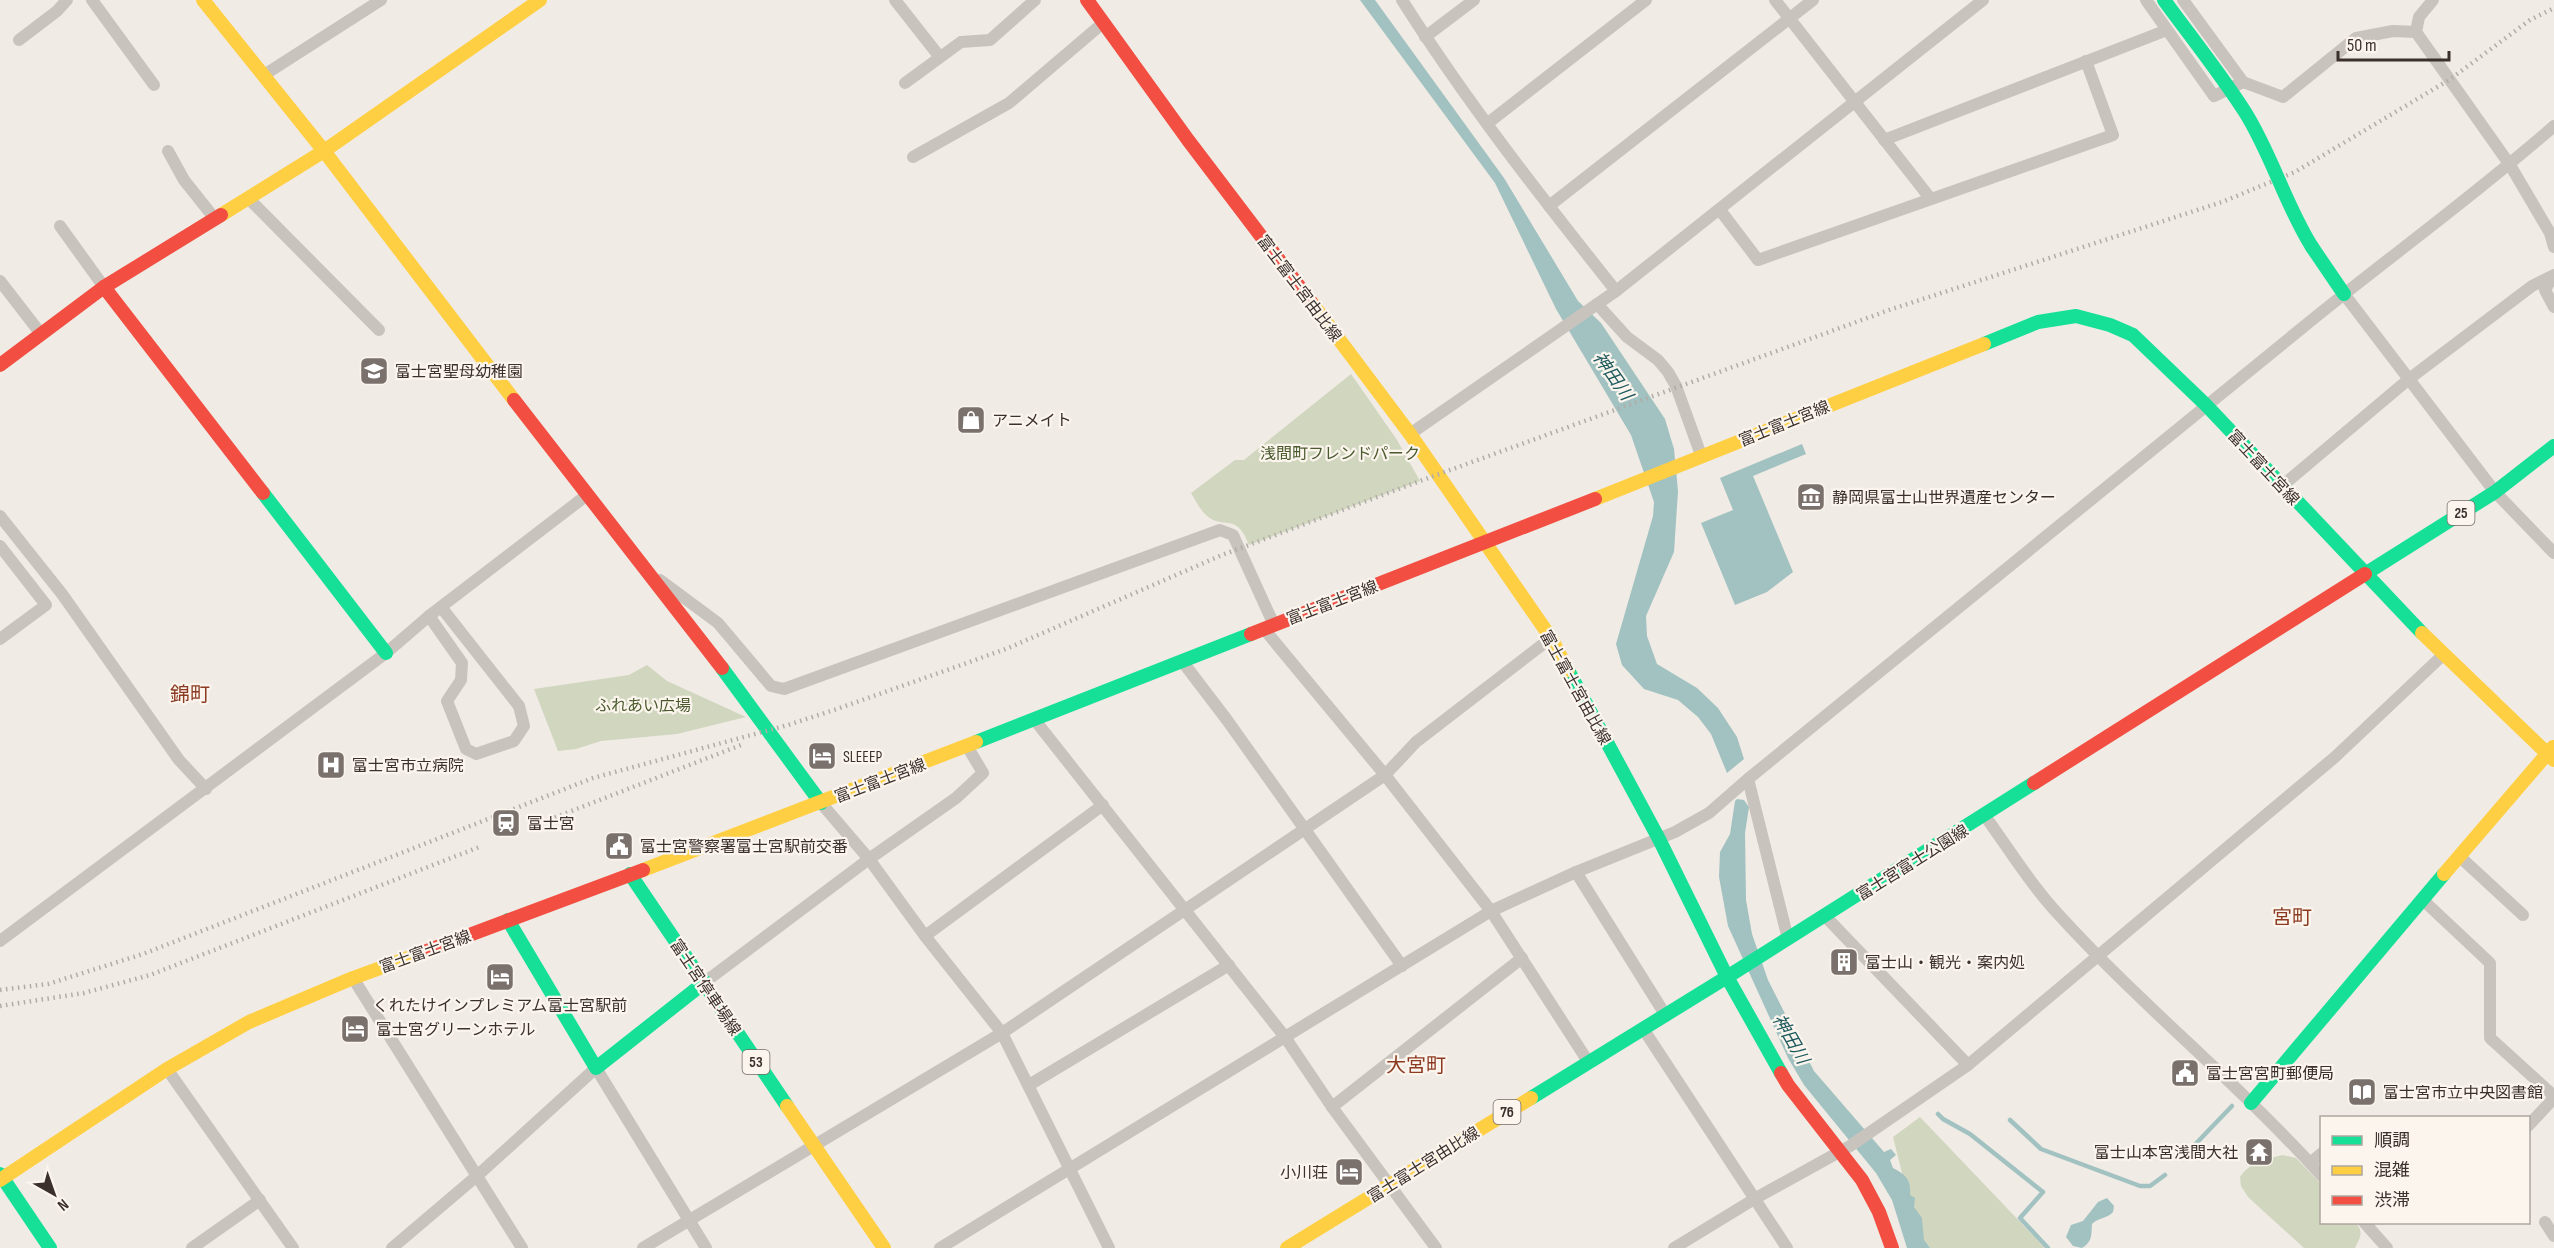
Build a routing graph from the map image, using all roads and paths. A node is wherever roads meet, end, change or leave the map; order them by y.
1 (67, 0) edge
2 (92, 0) edge
3 (203, 0) edge
4 (381, 0) edge
5 (540, 0) edge
6 (895, 0) edge
7 (1035, 0) edge
8 (1087, 0) edge
9 (1402, 0) edge
10 (1474, 0) edge
11 (1646, 0) edge
12 (1775, 0) edge
13 (1813, 0) edge
14 (1983, 0) edge
15 (2146, 0) edge
16 (2164, 0) edge
17 (2183, 0) edge
18 (2433, 0) edge
19 (1789, 18) junction
20 (1103, 23) junction
21 (2167, 30) junction
22 (2416, 32) junction
23 (1425, 37) junction
24 (19, 40) dead end
25 (939, 56) junction
26 (2086, 61) junction
27 (264, 75) junction
28 (2243, 82) junction
29 (904, 83) dead end
30 (154, 85) dead end
31 (1853, 101) junction
32 (1488, 123) junction
33 (2554, 126) edge
34 (1884, 140) junction
35 (168, 151) dead end
36 (324, 151) junction
37 (913, 157) dead end
38 (2510, 165) junction
39 (1930, 198) junction
40 (249, 199) junction
41 (1549, 206) junction
42 (1720, 210) junction
43 (215, 219) junction
44 (60, 226) dead end
45 (2554, 247) edge
46 (2554, 275) edge
47 (0, 281) edge
48 (104, 287) junction
49 (1617, 291) junction
50 (2344, 294) junction
51 (1593, 307) junction
52 (2554, 308) edge
53 (379, 330) dead end
54 (41, 334) junction
55 (0, 365) edge
56 (2409, 379) junction
57 (2206, 405) junction
58 (1410, 434) junction
59 (2554, 446) edge
60 (1701, 455) junction
61 (2282, 486) junction
62 (2494, 492) junction
63 (587, 495) junction
64 (0, 516) edge
65 (1484, 543) junction
66 (0, 546) edge
67 (2554, 553) edge
68 (647, 570) junction
69 (2365, 574) junction
70 (441, 607) junction
71 (429, 616) junction
72 (1269, 627) junction
73 (1551, 638) junction
74 (0, 639) edge
75 (386, 653) junction
76 (2444, 655) junction
77 (1182, 661) junction
78 (1034, 719) junction
79 (967, 746) junction
80 (2552, 754) edge
81 (1385, 775) junction
82 (1748, 779) junction
83 (206, 789) junction
84 (820, 803) junction
85 (1103, 805) junction
86 (1985, 816) junction
87 (1305, 829) junction
88 (1659, 839) junction
89 (2458, 856) junction
90 (869, 859) junction
91 (1576, 872) junction
92 (630, 874) junction
93 (2424, 901) junction
94 (1184, 910) junction
95 (1491, 911) junction
96 (2523, 915) dead end
97 (1825, 916) junction
98 (508, 920) junction
99 (925, 936) junction
100 (1788, 939) junction
101 (0, 941) edge
102 (2099, 957) junction
103 (1522, 958) junction
104 (1229, 965) junction
105 (1402, 966) junction
106 (1727, 977) junction
107 (353, 978) junction
108 (705, 982) junction
109 (1666, 1016) junction
110 (1644, 1030) junction
111 (1002, 1033) junction
112 (1285, 1037) junction
113 (1589, 1063) junction
114 (1968, 1065) junction
115 (596, 1068) junction
116 (167, 1069) junction
117 (1029, 1085) junction
118 (2554, 1097) edge
119 (2251, 1103) junction
120 (1332, 1107) junction
121 (2530, 1125) edge
122 (812, 1147) junction
123 (1845, 1149) junction
124 (2320, 1155) edge
125 (2310, 1163) junction
126 (1069, 1169) junction
127 (2320, 1174) edge
128 (478, 1175) junction
129 (1, 1178) edge
130 (1390, 1185) junction
131 (1756, 1198) junction
132 (260, 1200) junction
133 (688, 1219) junction
134 (2545, 1222) dead end
135 (2366, 1224) edge
136 (2554, 1236) edge
137 (1290, 1247) edge
138 (50, 1248) edge
139 (192, 1248) edge
140 (293, 1248) edge
141 (392, 1248) edge
142 (522, 1248) edge
143 (643, 1248) edge
144 (706, 1248) edge
145 (884, 1248) edge
146 (940, 1248) edge
147 (1109, 1248) edge
148 (1436, 1248) edge
149 (1674, 1248) edge
150 (1787, 1248) edge
151 (1892, 1248) edge
152 (2387, 1248) edge

1 - 24 street
2 - 30 street
3 - 27 main road
4 - 27 street
5 - 36 main road
6 - 25 street
7 - 25 street
8 - 20 main road, 富士富士宮由比線
9 - 23 street
10 - 23 street
11 - 32 street
12 - 19 street
13 - 19 street
14 - 31 street
15 - 21 street
16 - 50 main road, bridge
17 - 28 street
18 - 22 street
19 - 31 street
19 - 41 street
20 - 37 street
20 - 58 main road, 富士富士宮由比線
21 - 26 street
21 - 28 street
22 - 28 street
22 - 38 street
23 - 32 street
25 - 29 street
26 - 34 street
26 - 39 street
27 - 36 main road
31 - 34 street
31 - 42 street
32 - 41 street
33 - 38 street
34 - 39 street
35 - 43 street
36 - 40 main road
36 - 63 main road
38 - 45 street
38 - 50 street
39 - 42 street
40 - 43 main road
40 - 53 street
41 - 49 street
42 - 49 street
43 - 48 main road
44 - 48 street
46 - 52 street
46 - 56 street
47 - 54 street
48 - 54 main road
48 - 75 main road
49 - 51 street
50 - 56 street
50 - 57 street
51 - 58 street
51 - 60 street
54 - 55 main road
56 - 61 street
56 - 62 street
57 - 60 main road, 富士富士宮線
57 - 61 main road, 富士富士宮線
57 - 82 street
58 - 65 main road, 富士富士宮由比線
59 - 62 main road, 25
60 - 65 main road, 富士富士宮線
61 - 69 main road, 富士富士宮線
62 - 67 street
62 - 69 main road, 25
63 - 68 main road
63 - 70 street
64 - 83 street
65 - 72 main road, 富士富士宮線
65 - 73 main road, 富士富士宮由比線
66 - 74 street
68 - 72 street
68 - 84 main road
69 - 76 main road, 富士富士宮線
69 - 86 main road, 富士宮富士公園線
70 - 71 street
70 - 71 street
71 - 75 street
72 - 77 main road, 富士富士宮線
72 - 81 street
73 - 81 street
73 - 88 main road, 富士富士宮由比線
75 - 83 street
76 - 80 main road, 富士富士宮線
76 - 102 street
77 - 78 main road, 富士富士宮線
77 - 87 street
78 - 79 main road, 富士富士宮線
78 - 85 street
79 - 84 main road, 富士富士宮線
79 - 90 street
80 - 89 main road
81 - 87 street
81 - 95 street
82 - 88 street
82 - 100 street
83 - 101 street
84 - 90 street
84 - 92 main road, 富士富士宮線
85 - 94 street
85 - 99 street
86 - 97 main road, 富士宮富士公園線
86 - 102 street
87 - 94 street
87 - 105 street
88 - 91 street
88 - 106 main road, 富士富士宮由比線
89 - 93 main road
89 - 96 street
90 - 99 street
90 - 108 street
91 - 95 street
91 - 109 street
92 - 98 main road, 富士富士宮線
92 - 108 main road, 富士宮停車場線 / 53
93 - 118 street
93 - 119 main road
94 - 104 street
94 - 111 street
95 - 103 street
95 - 105 street
97 - 100 main road, 富士宮富士公園線
97 - 114 street
98 - 107 main road, 富士富士宮線
98 - 115 main road
99 - 111 street
100 - 106 main road, 富士宮富士公園線
102 - 114 street
102 - 119 street
103 - 113 street
103 - 120 street
104 - 112 street
104 - 117 street
105 - 112 street
106 - 109 main road, 富士富士宮由比線 / 76
106 - 123 main road
107 - 116 main road, 富士富士宮線
107 - 128 street
108 - 115 main road
108 - 122 main road, 富士宮停車場線 / 53
109 - 110 main road, 富士富士宮由比線 / 76
110 - 113 main road, 富士富士宮由比線 / 76
110 - 131 street
111 - 117 street
111 - 122 street
112 - 120 street
112 - 126 street
113 - 130 main road, 富士富士宮由比線 / 76
114 - 123 street
115 - 128 street
115 - 133 street
116 - 129 main road, 富士富士宮線
116 - 132 street
117 - 126 street
118 - 121 street
119 - 125 street
120 - 130 street
122 - 133 street
122 - 145 main road, 富士宮停車場線 / 53
123 - 131 street
123 - 151 main road
124 - 125 street
125 - 127 street
126 - 146 street
126 - 147 street
128 - 141 street
128 - 142 street
129 - 138 main road
130 - 137 main road, 富士富士宮由比線 / 76
130 - 148 street
131 - 149 street
131 - 150 street
132 - 139 street
132 - 140 street
133 - 143 street
133 - 144 street
134 - 136 street
135 - 152 street

